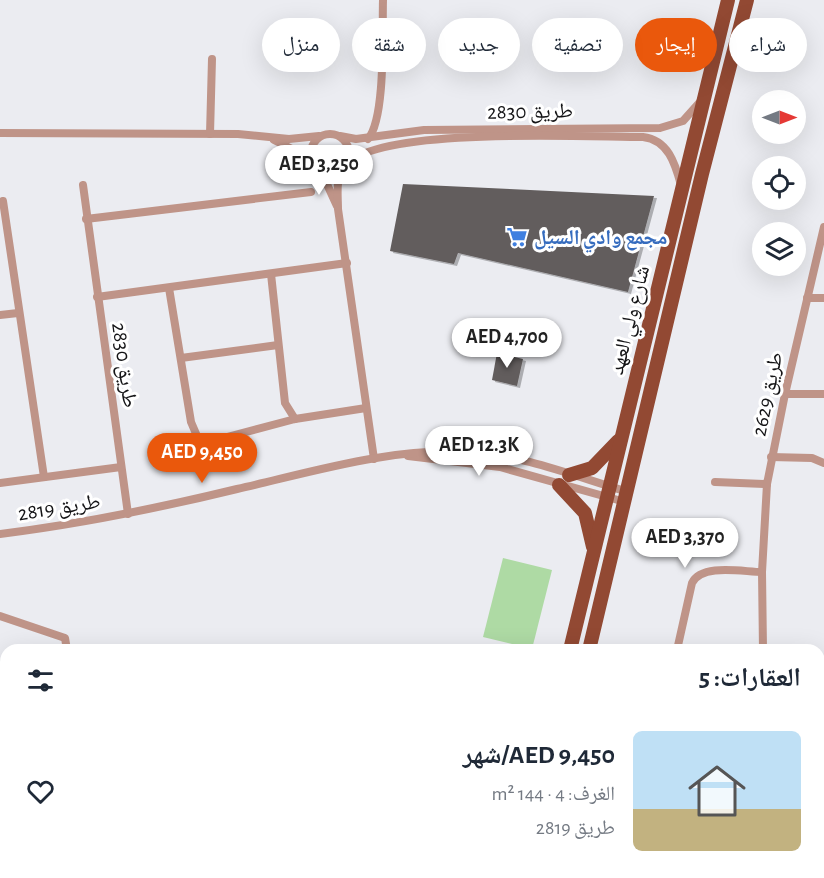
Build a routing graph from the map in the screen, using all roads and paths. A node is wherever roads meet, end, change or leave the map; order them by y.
1 (383, 0) edge
2 (728, 0) edge
3 (747, 0) edge
4 (212, 59) dead end
5 (706, 91) junction
6 (379, 108) junction
7 (0, 133) edge
8 (210, 134) junction
9 (388, 134) junction
10 (319, 136) junction
11 (340, 136) junction
12 (268, 137) junction
13 (368, 139) junction
14 (389, 144) junction
15 (345, 165) junction
16 (317, 168) junction
17 (83, 185) dead end
18 (681, 186) junction
19 (311, 192) dead end
20 (3, 201) dead end
21 (338, 209) junction
22 (86, 219) junction
23 (824, 227) edge
24 (4, 233) edge
25 (347, 263) junction
26 (271, 274) junction
27 (169, 288) junction
28 (97, 297) junction
29 (807, 298) junction
30 (824, 298) edge
31 (18, 313) junction
32 (0, 315) edge
33 (278, 345) junction
34 (181, 357) junction
35 (785, 394) junction
36 (824, 394) edge
37 (366, 408) junction
38 (295, 419) junction
39 (620, 439) junction
40 (469, 452) junction
41 (405, 455) junction
42 (502, 455) junction
43 (771, 457) junction
44 (374, 459) junction
45 (470, 463) junction
46 (824, 463) edge
47 (121, 467) junction
48 (500, 467) junction
49 (44, 477) junction
50 (564, 480) junction
51 (715, 482) dead end
52 (0, 483) edge
53 (767, 484) junction
54 (617, 496) junction
55 (128, 514) junction
56 (0, 534) edge
57 (593, 548) junction
58 (762, 572) junction
59 (0, 616) edge
60 (66, 644) edge
61 (571, 644) edge
62 (590, 644) edge
63 (679, 644) edge
64 (763, 644) edge

1 - 6 street
2 - 5 main road, شارع ولي العهد
3 - 54 main road, شارع ولي العهد
4 - 8 street
5 - 9 street, طريق 2830
5 - 18 main road, شارع ولي العهد
6 - 9 street
6 - 13 street
7 - 8 street
8 - 12 street
9 - 13 street, طريق 2830
9 - 14 street
10 - 11 street
10 - 12 street
10 - 16 street
11 - 13 street, طريق 2830
11 - 15 street
12 - 16 street
14 - 15 street, طريق 2830
14 - 18 street, طريق 2830
15 - 16 street
15 - 21 street
16 - 21 street
17 - 22 street, طريق 2830
18 - 39 main road, شارع ولي العهد
19 - 22 street
20 - 24 street
21 - 25 street
22 - 28 street, طريق 2830
23 - 29 street, طريق 2629
24 - 31 street
25 - 26 street
25 - 37 street
26 - 27 street
26 - 33 street
27 - 28 street
27 - 34 street
28 - 47 street, طريق 2830
29 - 30 street
29 - 35 street, طريق 2629
31 - 32 street
31 - 49 street
33 - 34 street
33 - 38 street
34 - 38 street
35 - 36 street
35 - 43 street, طريق 2629
37 - 38 street
37 - 44 street
39 - 50 main road
39 - 54 main road, شارع ولي العهد
40 - 41 street, طريق 2819
40 - 42 street, طريق 2819
40 - 45 street
41 - 44 street, طريق 2819
41 - 45 street, طريق 2819
42 - 48 street
42 - 50 street, طريق 2819
43 - 46 street
43 - 53 street, طريق 2629
44 - 55 street, طريق 2819
45 - 48 street, طريق 2819
47 - 49 street
47 - 55 street, طريق 2830
48 - 50 street, طريق 2819
49 - 52 street
50 - 54 street, طريق 2819
50 - 54 street, طريق 2819
50 - 57 main road
51 - 53 street
53 - 58 street, طريق 2629
54 - 57 main road, شارع ولي العهد
54 - 62 main road, شارع ولي العهد
55 - 56 street, طريق 2819
57 - 61 main road, شارع ولي العهد
58 - 63 street
58 - 64 street, طريق 2629
59 - 60 street

